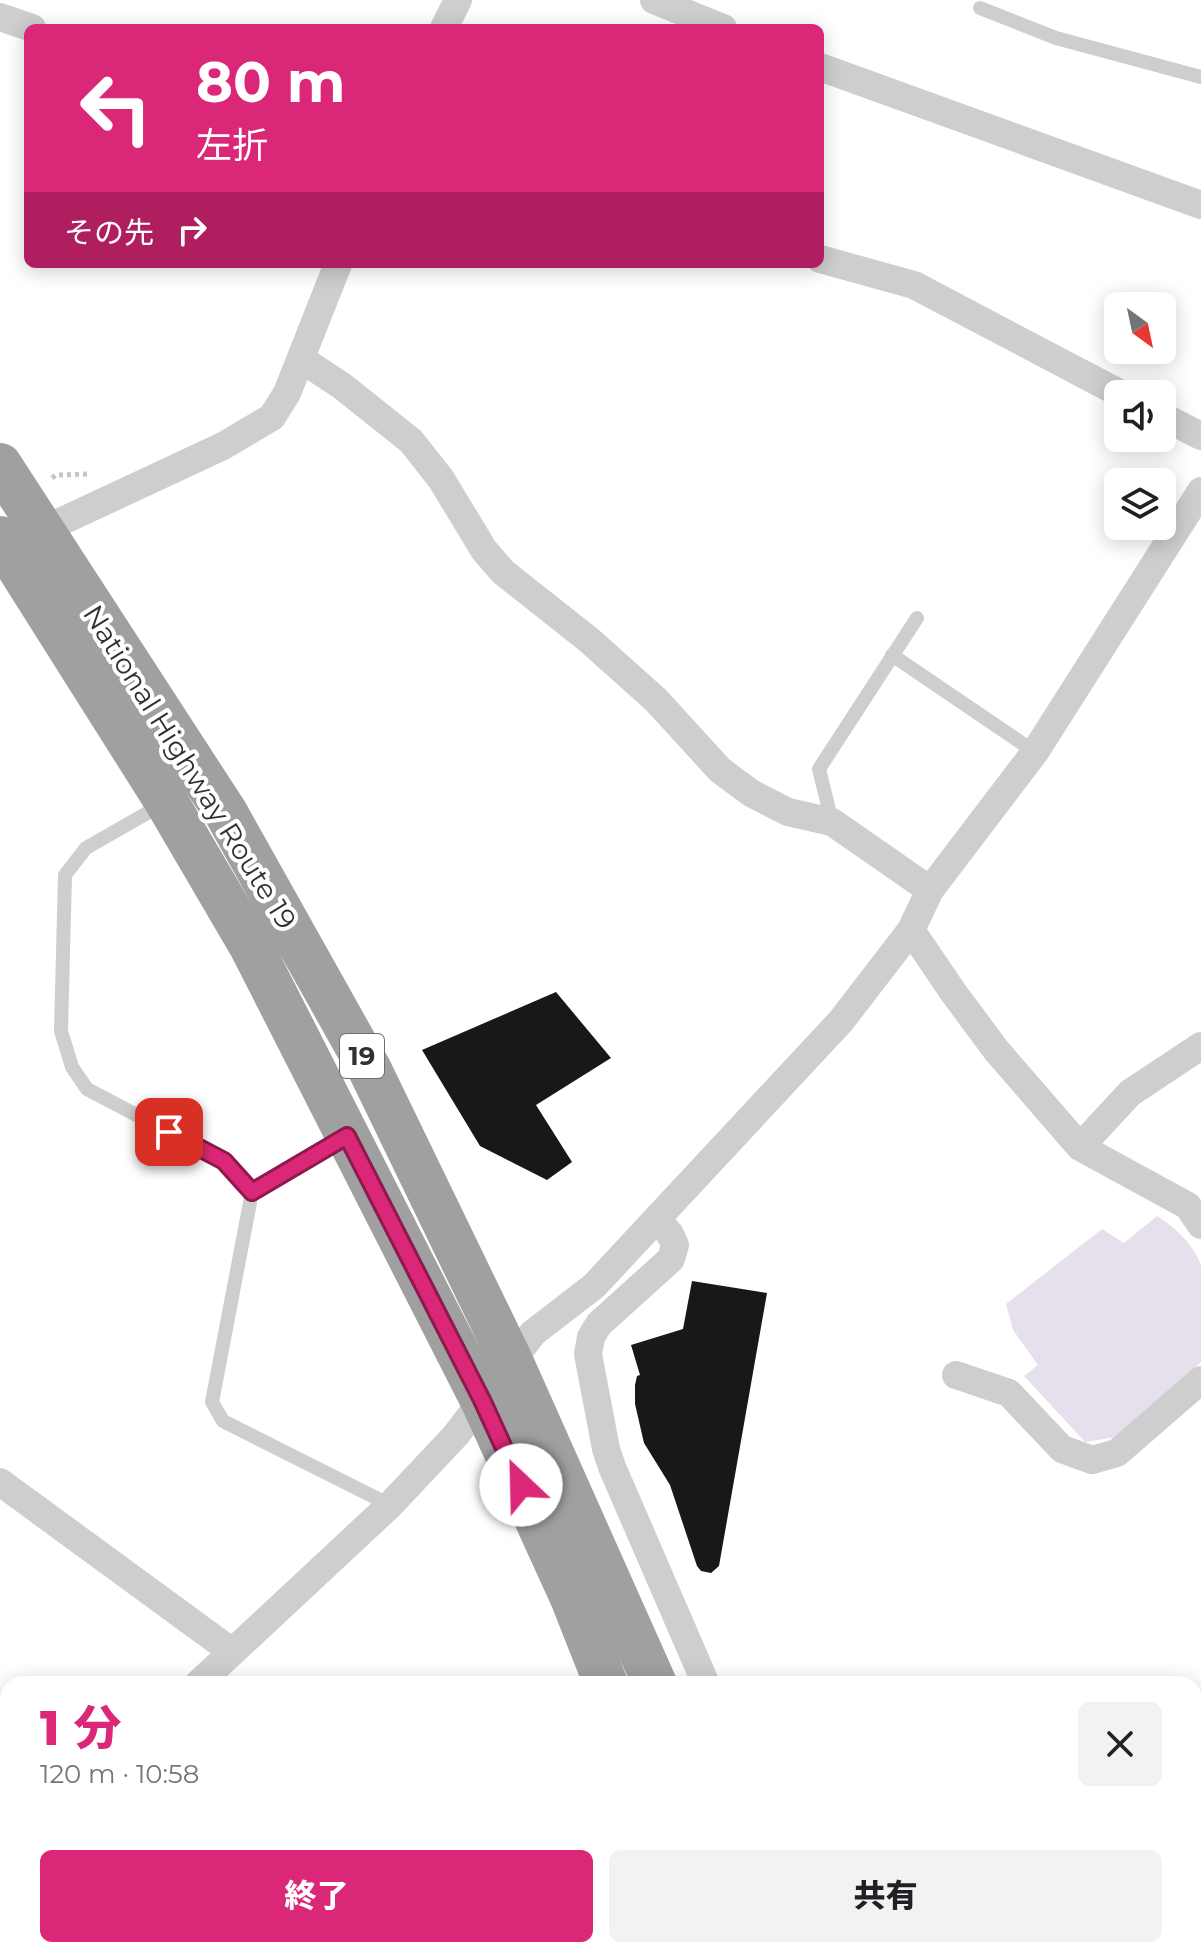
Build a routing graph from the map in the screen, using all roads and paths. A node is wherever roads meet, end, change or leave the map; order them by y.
1 (458, 0) edge
2 (654, 0) edge
3 (980, 8) dead end
4 (0, 17) edge
5 (446, 24) edge
6 (713, 24) edge
7 (24, 25) edge
8 (824, 68) edge
9 (1201, 77) edge
10 (1201, 205) edge
11 (824, 260) edge
12 (336, 268) edge
13 (301, 359) junction
14 (1104, 385) edge
15 (1176, 423) edge
16 (1201, 436) edge
17 (0, 465) edge
18 (1201, 491) edge
19 (12, 542) edge
20 (917, 618) dead end
21 (892, 655) junction
22 (1035, 752) junction
23 (166, 801) junction
24 (832, 822) junction
25 (930, 890) junction
26 (911, 930) junction
27 (1201, 1046) edge
28 (347, 1136) junction
29 (1080, 1147) junction
30 (252, 1192) junction
31 (657, 1220) junction
32 (1201, 1225) edge
33 (511, 1361) junction
34 (956, 1375) dead end
35 (1201, 1380) edge
36 (482, 1400) junction
37 (0, 1482) edge
38 (390, 1505) junction
39 (231, 1651) junction
40 (206, 1676) edge
41 (603, 1676) edge
42 (651, 1676) edge
43 (703, 1676) edge

1 - 5 street
2 - 6 street
3 - 9 lane
4 - 7 street
8 - 10 street
11 - 14 street
12 - 13 street
13 - 19 street
13 - 24 street
15 - 16 street
17 - 19 highway, National Highway Route 19 / 19
18 - 22 street
19 - 23 highway, National Highway Route 19 / 19
19 - 33 highway, National Highway Route 19 / 19
20 - 21 lane
21 - 22 lane
21 - 24 lane
22 - 25 street
23 - 28 highway, National Highway Route 19 / 19
23 - 30 lane
24 - 25 street
25 - 26 street
26 - 29 street
26 - 31 street
27 - 29 street
28 - 30 lane
28 - 36 highway, National Highway Route 19 / 19
29 - 32 street
30 - 38 lane
31 - 33 street
31 - 43 street
33 - 36 street
33 - 42 highway, National Highway Route 19 / 19
34 - 35 street
36 - 38 street
36 - 41 highway, National Highway Route 19 / 19
37 - 39 street
38 - 39 street
39 - 40 street

